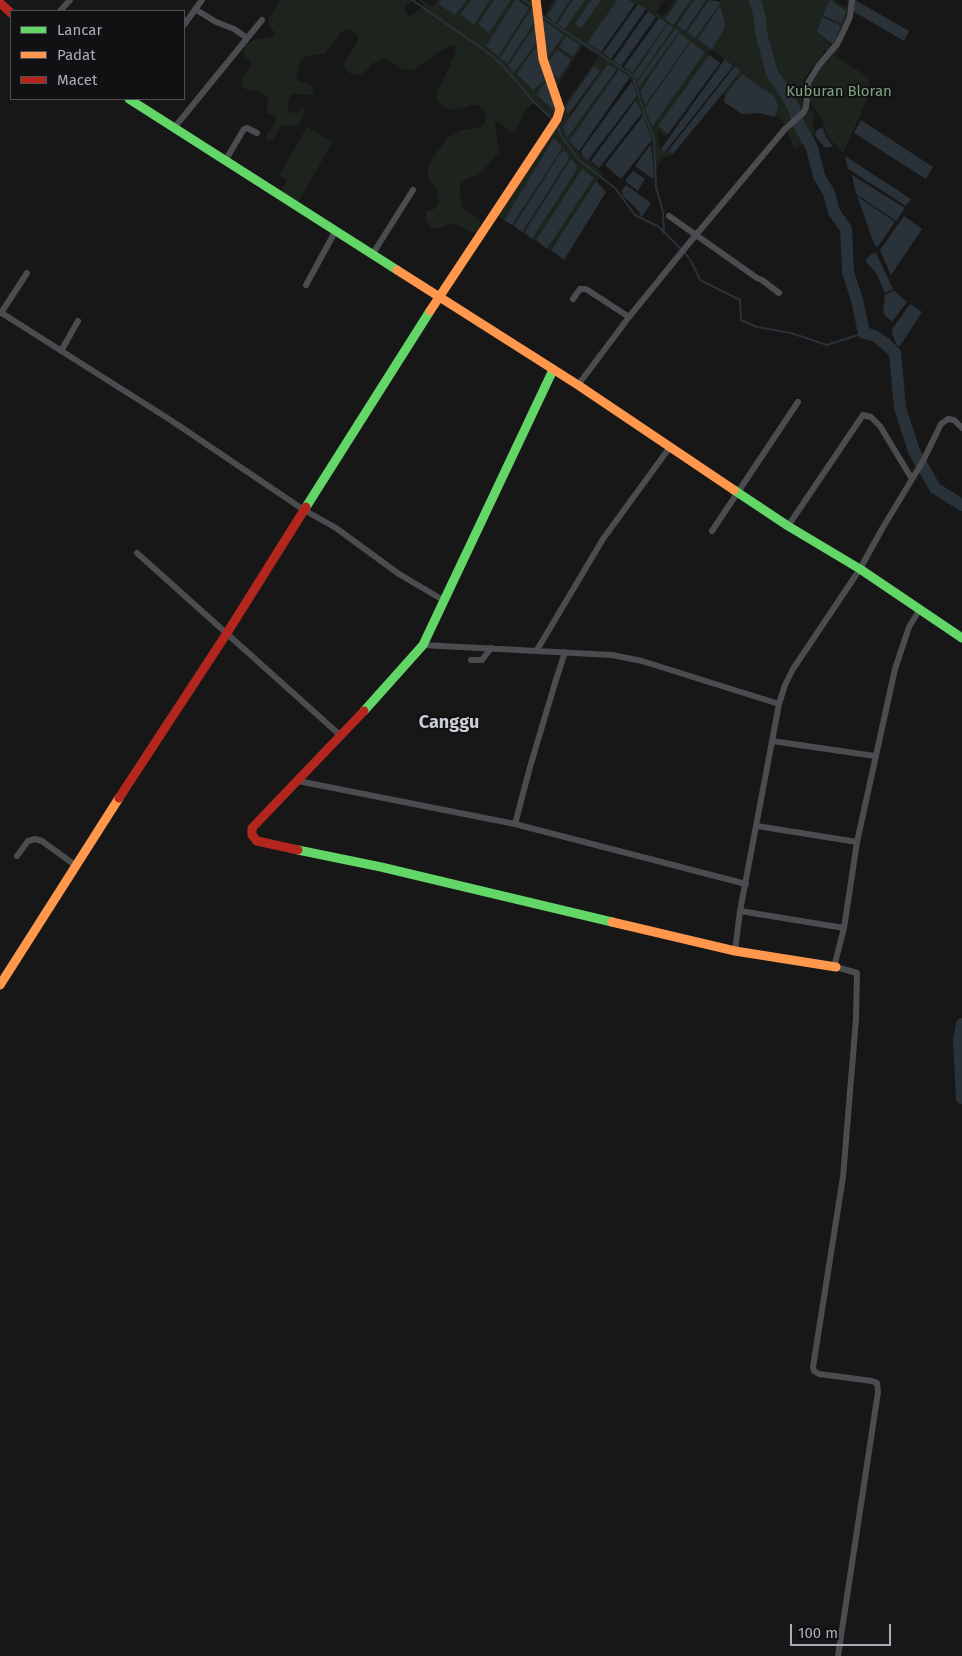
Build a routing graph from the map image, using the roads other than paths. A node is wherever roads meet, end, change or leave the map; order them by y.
1 (70, 0) edge
2 (202, 0) edge
3 (536, 0) edge
4 (852, 0) edge
5 (0, 2) edge
6 (195, 9) junction
7 (61, 10) edge
8 (10, 12) edge
9 (262, 20) dead end
10 (185, 23) edge
11 (248, 38) junction
12 (131, 100) edge
13 (174, 128) junction
14 (257, 132) dead end
15 (226, 161) junction
16 (413, 190) dead end
17 (669, 216) dead end
18 (336, 230) junction
19 (696, 235) junction
20 (372, 254) junction
21 (27, 273) dead end
22 (306, 285) dead end
23 (779, 293) dead end
24 (439, 296) junction
25 (573, 299) dead end
26 (1, 313) edge
27 (629, 317) junction
28 (78, 321) dead end
29 (62, 351) junction
30 (553, 370) junction
31 (578, 385) junction
32 (798, 402) dead end
33 (962, 428) edge
34 (670, 447) junction
35 (913, 477) junction
36 (738, 492) junction
37 (304, 510) junction
38 (788, 526) junction
39 (712, 531) dead end
40 (137, 554) dead end
41 (860, 569) junction
42 (443, 600) junction
43 (920, 609) junction
44 (227, 633) junction
45 (962, 638) edge
46 (423, 645) junction
47 (491, 648) junction
48 (536, 650) junction
49 (565, 652) junction
50 (472, 660) dead end
51 (779, 704) junction
52 (341, 736) junction
53 (772, 741) junction
54 (875, 756) junction
55 (298, 781) junction
56 (515, 824) junction
57 (757, 826) junction
58 (857, 842) junction
59 (17, 856) dead end
60 (75, 865) junction
61 (746, 884) junction
62 (740, 911) junction
63 (844, 928) junction
64 (735, 950) junction
65 (836, 967) junction
66 (0, 985) edge
67 (838, 1656) edge

1 - 7 street
2 - 6 street
3 - 24 street
4 - 19 street
5 - 8 street
6 - 10 street
6 - 11 street
9 - 11 street
11 - 13 street
12 - 13 street
13 - 15 street
14 - 15 street
15 - 18 street
16 - 20 street
17 - 19 street
18 - 20 street
18 - 22 street
19 - 23 street
19 - 27 street
20 - 24 street
21 - 26 street
24 - 30 street
24 - 37 street
25 - 27 street
26 - 29 street
27 - 31 street
28 - 29 street
29 - 37 street
30 - 31 street
30 - 42 street
31 - 34 street
32 - 36 street
33 - 35 street
34 - 36 street
34 - 48 street
35 - 38 street
35 - 41 street
36 - 38 street
36 - 39 street
37 - 42 street
37 - 44 street
38 - 41 street
40 - 44 street
41 - 43 street
41 - 51 street
42 - 46 street
43 - 45 street
43 - 54 street
44 - 52 street
44 - 60 street
46 - 47 street
46 - 52 street
47 - 48 street
47 - 50 street
48 - 49 street
49 - 51 street
49 - 56 street
51 - 53 street
52 - 55 street
53 - 54 street
53 - 57 street
54 - 58 street
55 - 56 street
55 - 64 street
56 - 61 street
57 - 58 street
57 - 61 street
58 - 63 street
59 - 60 street
60 - 66 street
61 - 62 street
62 - 63 street
62 - 64 street
63 - 65 street
64 - 65 street
65 - 67 street

